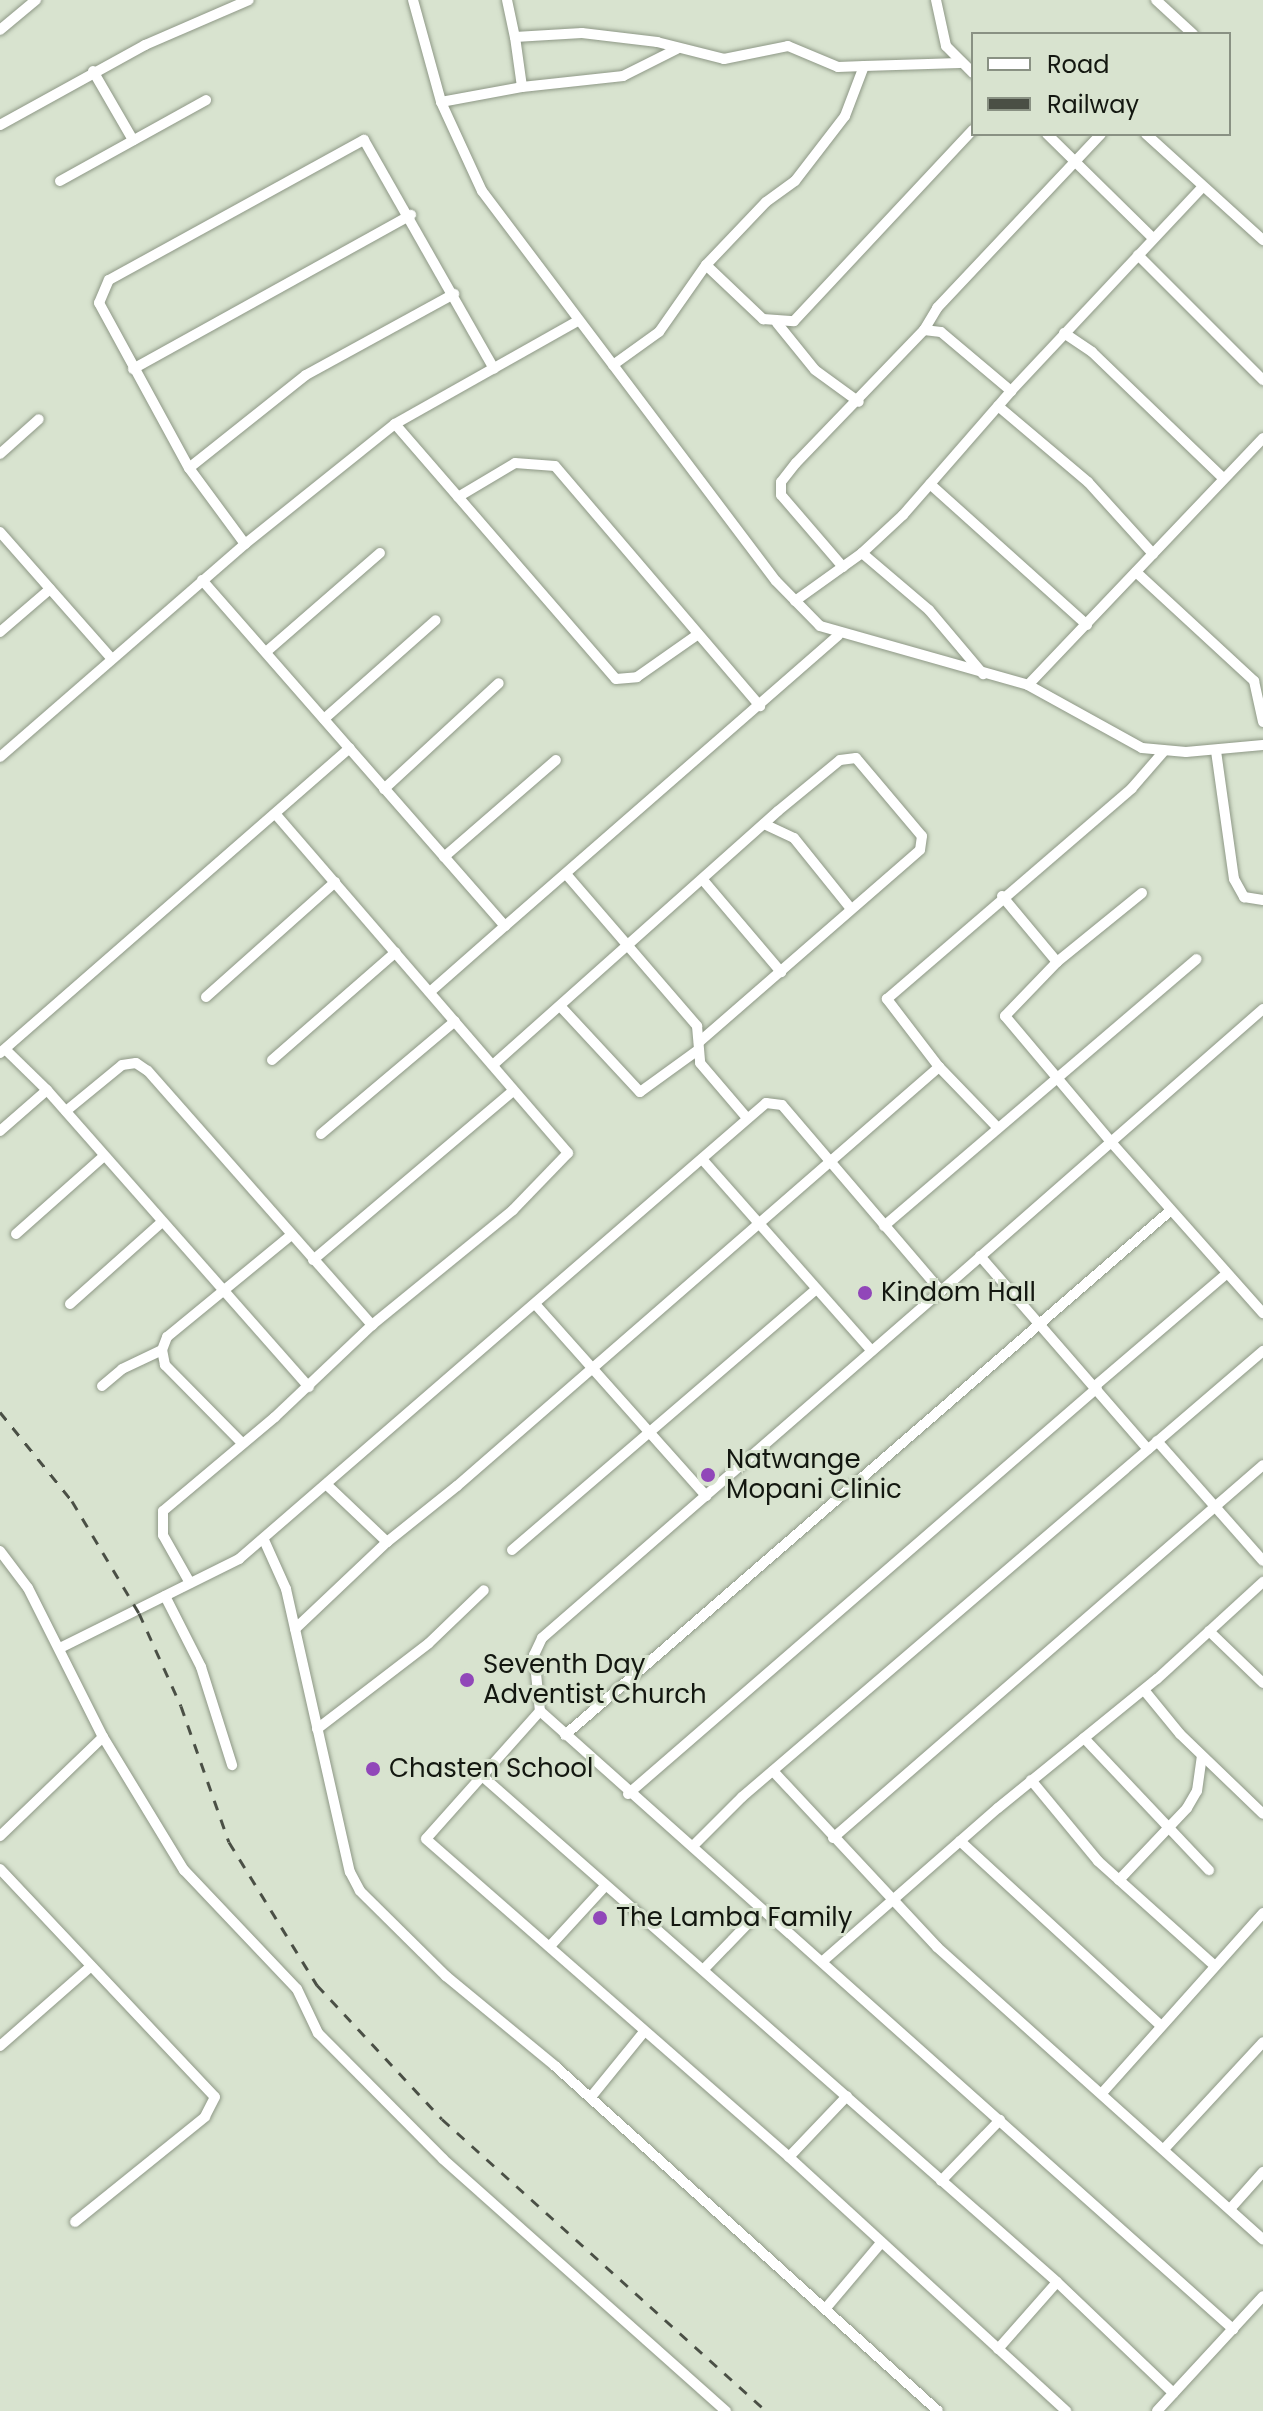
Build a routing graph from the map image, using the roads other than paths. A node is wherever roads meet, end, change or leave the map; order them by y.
1 (36, 0) edge
2 (249, 0) edge
3 (413, 0) edge
4 (507, 0) edge
5 (936, 0) edge
6 (1156, 0) edge
7 (0, 30) edge
8 (1191, 32) edge
9 (515, 37) junction
10 (677, 49) junction
11 (960, 63) junction
12 (864, 66) junction
13 (93, 71) junction
14 (971, 71) edge
15 (522, 87) junction
16 (206, 100) dead end
17 (441, 102) junction
18 (0, 125) edge
19 (971, 132) edge
20 (1049, 136) edge
21 (1099, 136) edge
22 (1148, 136) edge
23 (133, 140) junction
24 (1078, 161) junction
25 (60, 181) dead end
26 (1201, 189) junction
27 (411, 215) junction
28 (1153, 238) junction
29 (1263, 240) edge
30 (1138, 255) junction
31 (706, 265) junction
32 (454, 294) junction
33 (578, 321) junction
34 (777, 323) junction
35 (924, 330) junction
36 (1064, 333) junction
37 (613, 365) junction
38 (133, 369) junction
39 (494, 369) junction
40 (1263, 380) edge
41 (1011, 391) junction
42 (859, 402) junction
43 (998, 406) junction
44 (39, 419) dead end
45 (395, 424) junction
46 (1263, 438) edge
47 (0, 454) edge
48 (189, 468) junction
49 (1223, 478) junction
50 (930, 484) junction
51 (458, 497) junction
52 (0, 532) edge
53 (245, 544) junction
54 (380, 553) dead end
55 (862, 553) junction
56 (1153, 554) junction
57 (843, 567) junction
58 (1136, 572) junction
59 (202, 580) junction
60 (50, 589) junction
61 (795, 601) junction
62 (436, 620) dead end
63 (1087, 625) junction
64 (0, 632) edge
65 (697, 635) junction
66 (838, 635) junction
67 (266, 652) junction
68 (111, 658) junction
69 (983, 674) junction
70 (499, 683) dead end
71 (1028, 685) junction
72 (760, 706) junction
73 (324, 719) junction
74 (1263, 722) edge
75 (1263, 745) edge
76 (350, 748) junction
77 (1164, 751) junction
78 (1216, 751) junction
79 (0, 757) edge
80 (556, 760) dead end
81 (384, 789) junction
82 (275, 814) junction
83 (764, 824) junction
84 (444, 857) junction
85 (566, 874) junction
86 (703, 880) junction
87 (335, 882) junction
88 (1142, 893) dead end
89 (1002, 896) junction
90 (1263, 900) edge
91 (851, 909) junction
92 (505, 926) junction
93 (628, 945) junction
94 (396, 952) junction
95 (1197, 959) dead end
96 (1057, 962) junction
97 (781, 972) junction
98 (431, 991) junction
99 (206, 997) dead end
100 (561, 1007) junction
101 (1263, 1009) edge
102 (455, 1021) junction
103 (698, 1046) junction
104 (3, 1052) edge
105 (272, 1060) dead end
106 (494, 1064) junction
107 (939, 1067) junction
108 (1056, 1079) junction
109 (47, 1090) junction
110 (513, 1091) junction
111 (66, 1111) junction
112 (747, 1118) junction
113 (997, 1127) junction
114 (0, 1131) edge
115 (321, 1134) dead end
116 (1111, 1142) junction
117 (104, 1156) junction
118 (702, 1159) junction
119 (830, 1162) junction
120 (1170, 1211) junction
121 (161, 1223) junction
122 (759, 1223) junction
123 (884, 1226) junction
124 (16, 1234) dead end
125 (290, 1236) junction
126 (980, 1256) junction
127 (313, 1260) junction
128 (1225, 1275) junction
129 (817, 1289) junction
130 (224, 1290) junction
131 (941, 1291) junction
132 (70, 1304) dead end
133 (536, 1305) junction
134 (1263, 1313) edge
135 (1037, 1323) junction
136 (372, 1325) junction
137 (162, 1350) junction
138 (872, 1351) junction
139 (1263, 1351) edge
140 (594, 1367) junction
141 (102, 1386) dead end
142 (309, 1387) junction
143 (1096, 1387) junction
144 (650, 1432) junction
145 (1157, 1441) junction
146 (242, 1443) junction
147 (1148, 1449) junction
148 (1263, 1465) edge
149 (327, 1485) junction
150 (706, 1496) junction
151 (1215, 1506) junction
152 (264, 1540) junction
153 (387, 1542) junction
154 (512, 1550) dead end
155 (0, 1551) edge
156 (1263, 1561) edge
157 (1263, 1582) edge
158 (190, 1583) junction
159 (484, 1590) dead end
160 (165, 1596) junction
161 (295, 1629) junction
162 (1209, 1631) junction
163 (60, 1648) junction
164 (1263, 1683) edge
165 (1144, 1690) junction
166 (540, 1711) junction
167 (317, 1729) junction
168 (565, 1735) junction
169 (103, 1737) junction
170 (1084, 1738) junction
171 (1202, 1756) junction
172 (232, 1765) dead end
173 (773, 1771) junction
174 (481, 1775) junction
175 (1031, 1780) junction
176 (628, 1794) junction
177 (1263, 1814) edge
178 (1169, 1829) junction
179 (0, 1836) edge
180 (833, 1838) junction
181 (960, 1841) junction
182 (693, 1846) junction
183 (0, 1869) edge
184 (1209, 1870) dead end
185 (1119, 1880) junction
186 (605, 1886) junction
187 (892, 1902) junction
188 (762, 1909) junction
189 (1263, 1913) edge
190 (551, 1945) junction
191 (823, 1961) junction
192 (91, 1966) junction
193 (1215, 1966) junction
194 (704, 1969) junction
195 (1161, 2026) junction
196 (643, 2033) junction
197 (1263, 2042) edge
198 (0, 2046) edge
199 (1103, 2092) junction
200 (847, 2096) junction
201 (591, 2097) junction
202 (1000, 2120) junction
203 (1165, 2148) junction
204 (789, 2157) junction
205 (1263, 2172) edge
206 (941, 2181) junction
207 (1230, 2209) junction
208 (75, 2222) dead end
209 (1263, 2240) edge
210 (881, 2243) junction
211 (1057, 2282) junction
212 (1263, 2296) edge
213 (826, 2308) junction
214 (1233, 2329) junction
215 (998, 2349) junction
216 (1173, 2393) junction
217 (726, 2411) edge
218 (938, 2411) edge
219 (1066, 2411) edge
220 (1157, 2411) edge

1 - 7 street
2 - 13 street
3 - 17 street
4 - 9 street
5 - 11 street
6 - 8 street
9 - 10 street
9 - 15 street
10 - 12 street
10 - 15 street
11 - 12 street
11 - 14 street
12 - 31 street
13 - 18 street
13 - 23 street
15 - 17 street
16 - 23 street
17 - 33 street
19 - 34 street
20 - 24 street
21 - 24 street
22 - 26 street
23 - 25 street
24 - 28 street
24 - 35 street
26 - 28 street
26 - 29 street
27 - 32 street
27 - 38 street
27 - 38 street
28 - 30 street
30 - 36 street
30 - 40 street
31 - 34 street
31 - 37 street
32 - 39 street
32 - 48 street
33 - 37 street
33 - 39 street
34 - 42 street
35 - 41 street
35 - 42 street
36 - 41 street
36 - 49 street
37 - 61 street
38 - 48 street
39 - 45 street
41 - 43 street
42 - 57 street
43 - 50 street
43 - 56 street
44 - 47 street
45 - 51 street
45 - 53 street
46 - 49 street
48 - 53 street
49 - 56 street
50 - 55 street
50 - 63 street
51 - 65 street
51 - 65 street
52 - 60 street
53 - 59 street
54 - 67 street
55 - 57 street
55 - 69 street
56 - 58 street
57 - 61 street
58 - 63 street
58 - 74 street
59 - 67 street
59 - 68 street
60 - 64 street
60 - 68 street
61 - 66 street
62 - 73 street
63 - 71 street
65 - 72 street
66 - 69 street
66 - 72 street
67 - 73 street
68 - 79 street
69 - 71 street
70 - 81 street
71 - 77 street
72 - 85 street
73 - 76 street
75 - 78 street
76 - 81 street
76 - 82 street
77 - 78 street
77 - 89 street
78 - 90 street
80 - 84 street
81 - 84 street
82 - 87 street
82 - 104 street
83 - 86 street
83 - 91 street
83 - 91 street
84 - 92 street
85 - 92 street
85 - 93 street
86 - 93 street
86 - 97 street
87 - 94 street
87 - 99 street
88 - 96 street
89 - 96 street
89 - 107 street
91 - 97 street
92 - 98 street
93 - 100 street
93 - 103 street
94 - 98 street
94 - 105 street
95 - 108 street
96 - 108 street
97 - 103 street
98 - 102 street
100 - 103 street
100 - 106 street
101 - 116 street
102 - 106 street
102 - 115 street
103 - 112 street
104 - 109 street
106 - 110 street
107 - 113 street
107 - 119 street
108 - 113 street
108 - 116 street
109 - 111 street
109 - 114 street
110 - 127 street
110 - 136 street
111 - 117 street
111 - 125 street
112 - 118 street
112 - 119 street
113 - 123 street
116 - 120 street
116 - 126 street
117 - 121 street
117 - 124 street
118 - 122 street
118 - 133 street
119 - 122 street
119 - 123 street
120 - 128 street
120 - 135 street
121 - 130 street
121 - 132 street
122 - 129 street
122 - 140 street
123 - 131 street
125 - 127 street
125 - 130 street
126 - 131 street
126 - 135 street
127 - 136 street
128 - 134 street
128 - 143 street
129 - 138 street
129 - 144 street
130 - 137 street
130 - 142 street
131 - 138 street
133 - 140 street
133 - 149 street
135 - 143 street
135 - 168 street
136 - 142 street
137 - 141 street
137 - 146 street
138 - 150 street
139 - 145 street
140 - 144 street
140 - 153 street
142 - 146 street
143 - 147 street
143 - 176 street
144 - 150 street
144 - 154 street
145 - 147 street
145 - 151 street
146 - 158 street
147 - 173 street
148 - 151 street
149 - 152 street
149 - 153 street
150 - 166 street
151 - 156 street
151 - 180 street
152 - 158 street
152 - 161 street
153 - 161 street
155 - 163 street
157 - 162 street
158 - 160 street
159 - 167 street
160 - 163 street
160 - 172 street
161 - 167 street
162 - 164 street
162 - 165 street
163 - 169 street
165 - 170 street
165 - 171 street
166 - 168 street
166 - 174 street
167 - 201 street
168 - 176 street
169 - 179 street
169 - 217 street
170 - 175 street
170 - 178 street
171 - 177 street
171 - 178 street
173 - 180 street
173 - 182 street
174 - 186 street
174 - 190 street
175 - 181 street
175 - 185 street
176 - 182 street
178 - 184 street
178 - 185 street
180 - 187 street
181 - 187 street
181 - 195 street
182 - 188 street
183 - 192 street
185 - 193 street
186 - 190 street
186 - 194 street
187 - 191 street
187 - 199 street
188 - 191 street
188 - 194 street
189 - 193 street
190 - 196 street
191 - 202 street
192 - 198 street
192 - 208 street
193 - 195 street
194 - 200 street
195 - 199 street
196 - 201 street
196 - 204 street
197 - 203 street
199 - 203 street
200 - 204 street
200 - 206 street
201 - 213 street
202 - 206 street
202 - 214 street
203 - 207 street
204 - 210 street
205 - 207 street
206 - 211 street
207 - 209 street
210 - 213 street
210 - 215 street
211 - 215 street
211 - 216 street
212 - 214 street
213 - 218 street
214 - 216 street
215 - 219 street
216 - 220 street

